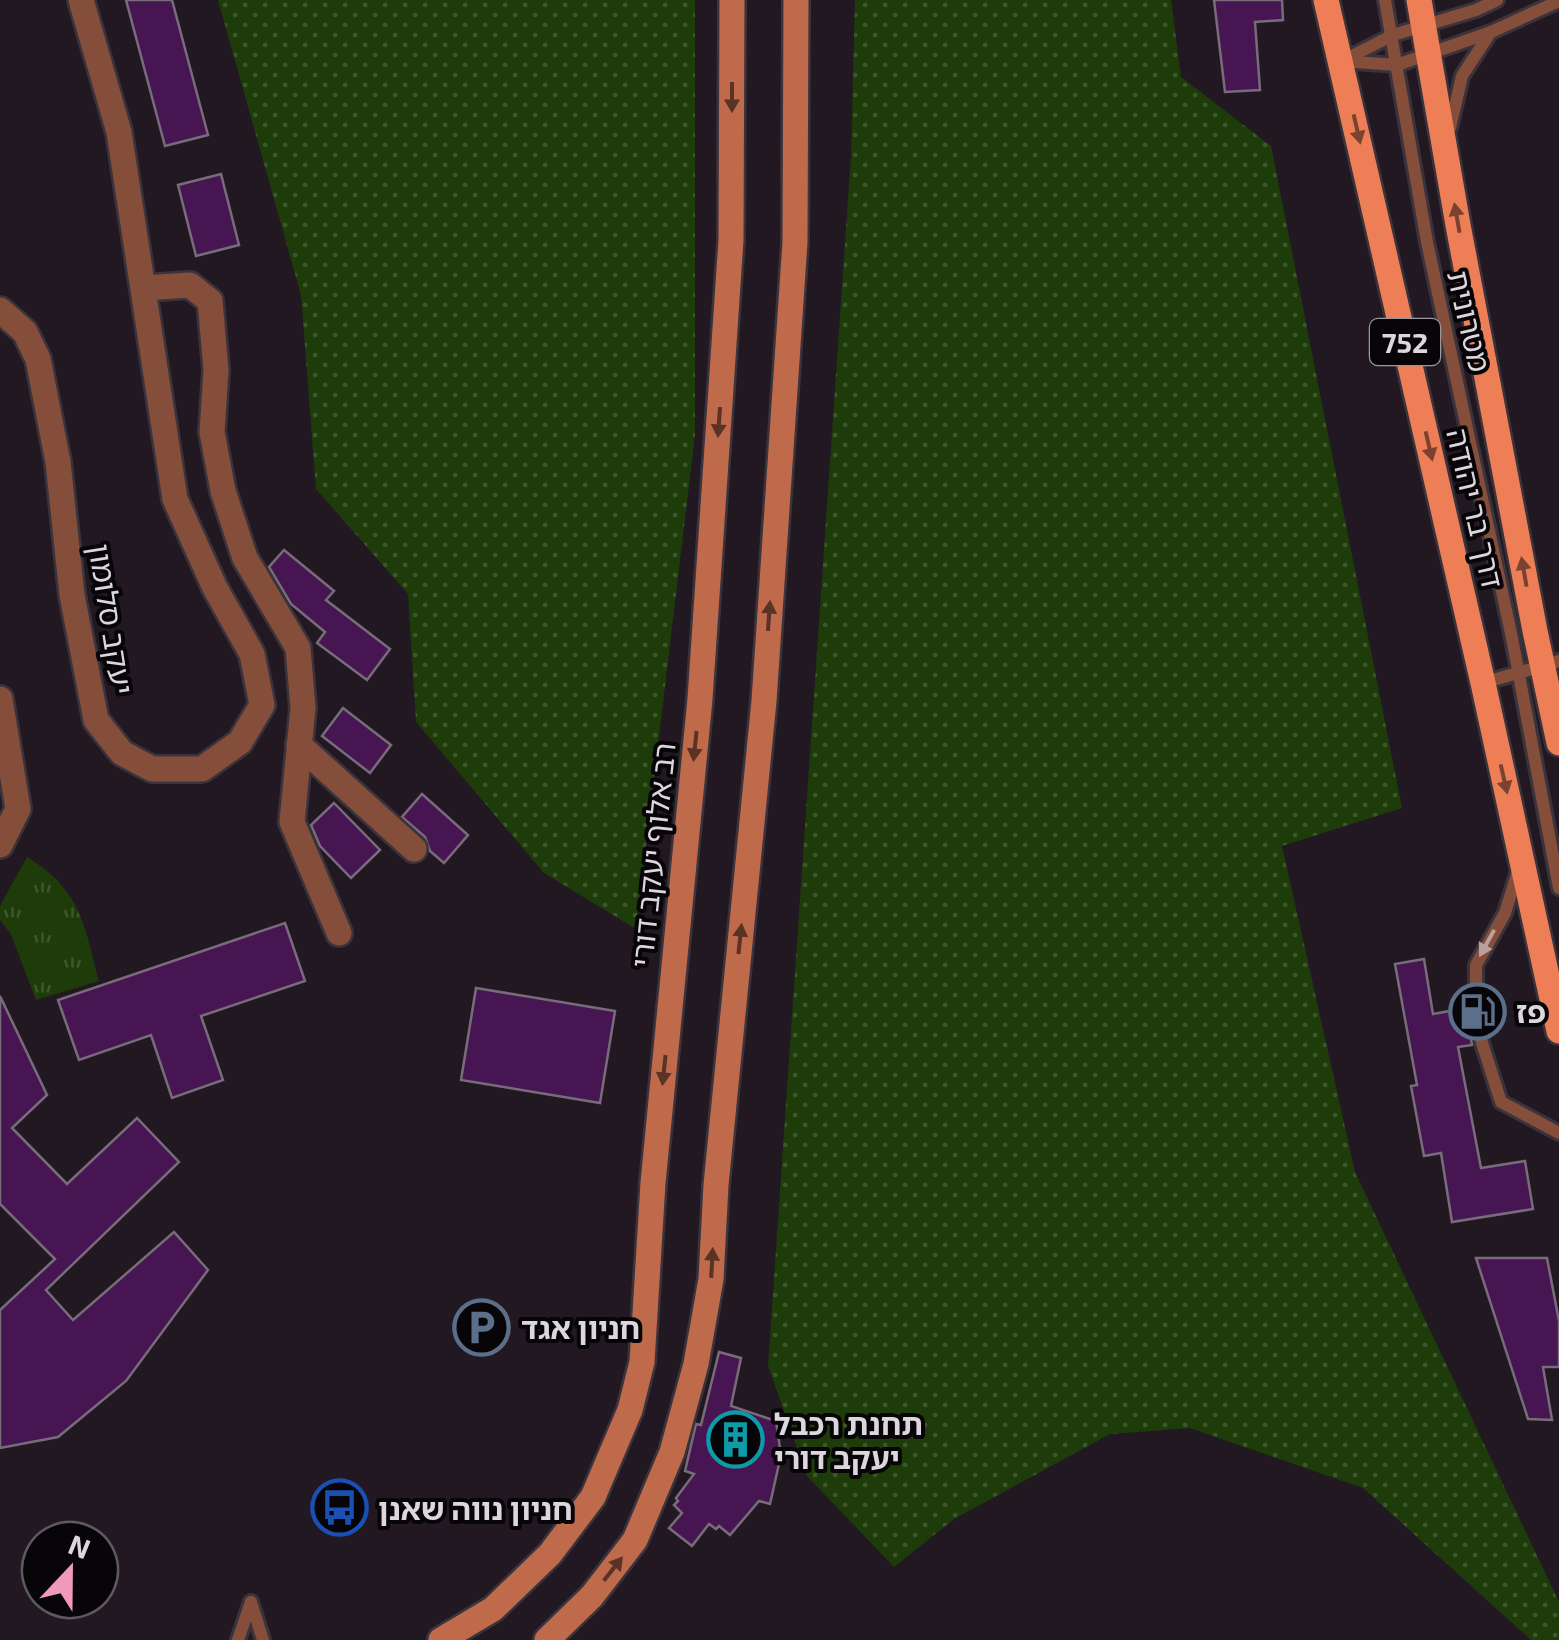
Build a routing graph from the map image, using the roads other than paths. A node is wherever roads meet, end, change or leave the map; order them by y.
1 (81, 0) edge
2 (732, 0) edge
3 (796, 0) edge
4 (1326, 0) edge
5 (1385, 0) edge
6 (1497, 0) edge
7 (1559, 1) edge
8 (1422, 12) edge
9 (1490, 32) junction
10 (1392, 35) junction
11 (1429, 54) junction
12 (1341, 61) junction
13 (1398, 65) junction
14 (1447, 161) junction
15 (144, 288) junction
16 (0, 310) edge
17 (1551, 664) edge
18 (1518, 674) junction
19 (1483, 684) junction
20 (0, 699) edge
21 (1559, 743) edge
22 (299, 745) junction
23 (0, 844) edge
24 (414, 850) dead end
25 (1521, 853) junction
26 (1559, 888) edge
27 (340, 933) dead end
28 (1559, 1032) edge
29 (1559, 1133) edge
30 (238, 1640) edge
31 (264, 1640) edge
32 (442, 1640) edge
33 (547, 1640) edge

1 - 15 street, יעקב סלומון
2 -> 32 main road, רב אלוף יעקב דורי
33 -> 3 main road
4 - 12 main road, דרך בר יהודה / 752
5 - 10 lane, מטרונית
6 - 8 lane
7 - 9 lane
8 - 10 lane
8 - 11 main road, דרך בר יהודה / 752
9 - 11 lane
9 - 14 lane
10 - 12 lane
10 - 13 lane, מטרונית
11 - 13 lane
11 - 14 main road, דרך בר יהודה / 752
12 - 13 lane
12 -> 19 main road, דרך בר יהודה / 752
13 - 18 lane, מטרונית
17 -> 14 main road, דרך בר יהודה / 752
15 - 16 street, יעקב סלומון
15 - 22 street
17 - 18 lane
17 - 21 main road, דרך בר יהודה / 752
18 - 19 lane
18 - 26 lane, מטרונית
19 -> 25 main road, דרך בר יהודה / 752
20 - 23 street
22 - 24 street
22 - 27 street
25 - 28 main road, דרך בר יהודה / 752
25 -> 29 lane
30 - 31 lane

